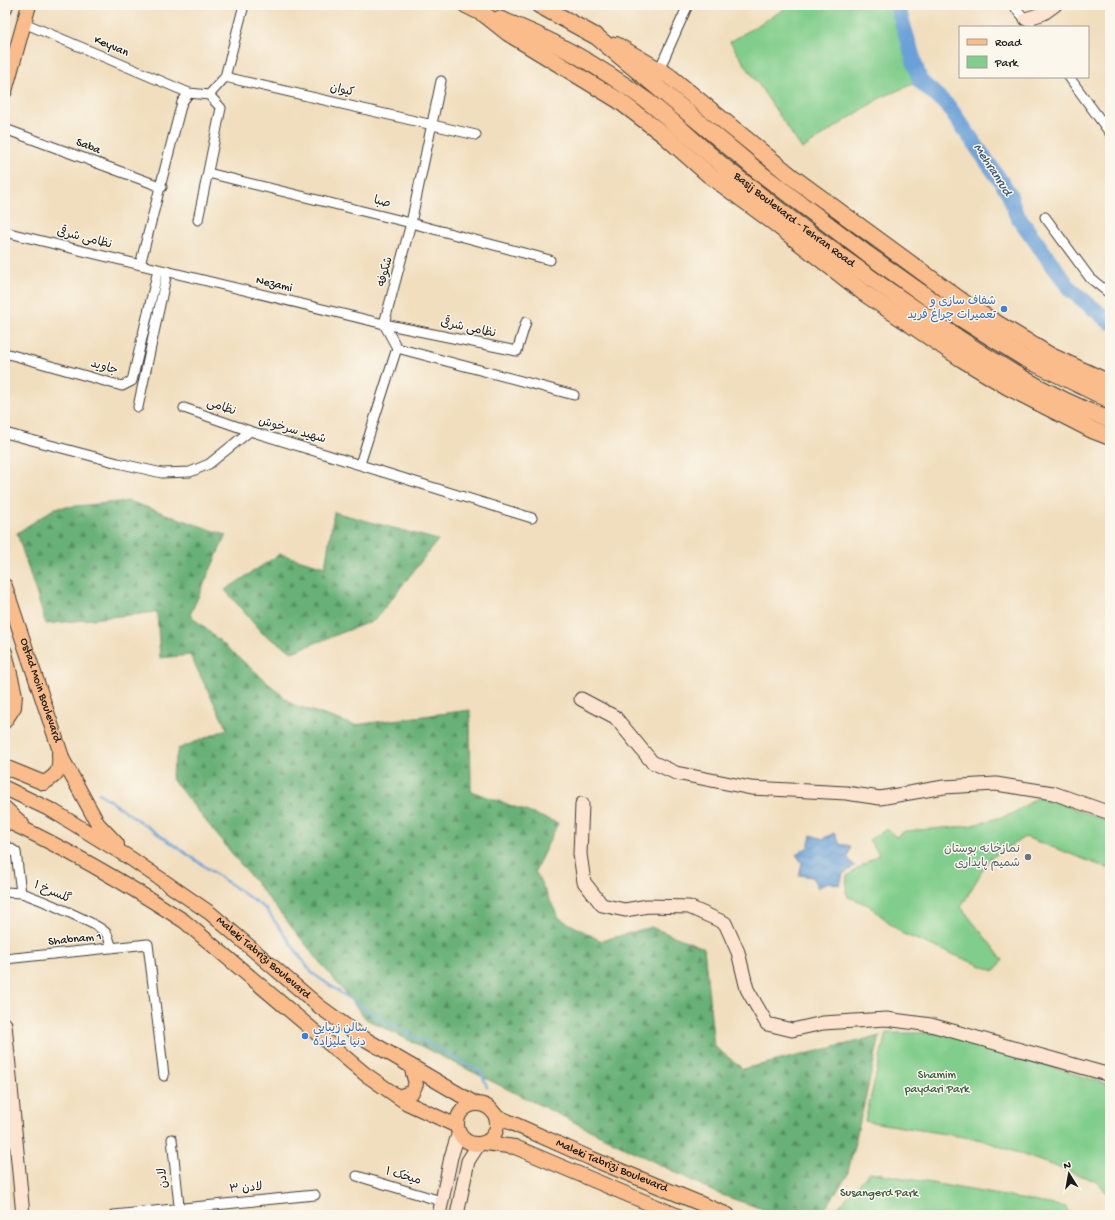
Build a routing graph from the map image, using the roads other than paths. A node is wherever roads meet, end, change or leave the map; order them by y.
1 (6, 5) edge
2 (20, 5) edge
3 (29, 5) edge
4 (244, 5) edge
5 (466, 5) edge
6 (540, 5) edge
7 (688, 5) edge
8 (1013, 5) edge
9 (1055, 5) edge
10 (5, 8) edge
11 (484, 14) junction
12 (24, 23) junction
13 (1029, 23) edge
14 (597, 37) junction
15 (5, 67) edge
16 (659, 70) junction
17 (226, 77) junction
18 (1070, 78) edge
19 (441, 82) dead end
20 (5, 90) edge
21 (189, 93) junction
22 (209, 94) junction
23 (432, 124) junction
24 (5, 128) edge
25 (1110, 133) edge
26 (476, 135) dead end
27 (208, 173) junction
28 (162, 187) junction
29 (1045, 217) dead end
30 (198, 220) dead end
31 (411, 223) junction
32 (5, 232) edge
33 (550, 260) dead end
34 (140, 265) junction
35 (158, 270) junction
36 (167, 272) junction
37 (1110, 294) edge
38 (526, 322) dead end
39 (384, 324) junction
40 (398, 348) junction
41 (5, 353) edge
42 (1110, 383) edge
43 (574, 395) dead end
44 (1110, 400) edge
45 (138, 407) dead end
46 (184, 408) dead end
47 (1110, 420) edge
48 (250, 431) junction
49 (5, 433) edge
50 (1110, 437) edge
51 (360, 464) junction
52 (532, 518) dead end
53 (5, 586) edge
54 (5, 652) edge
55 (581, 699) dead end
56 (14, 707) junction
57 (5, 721) edge
58 (5, 730) edge
59 (59, 747) junction
60 (5, 767) edge
61 (5, 788) edge
62 (582, 804) dead end
63 (5, 808) edge
64 (1110, 813) edge
65 (5, 820) edge
66 (34, 834) junction
67 (5, 845) edge
68 (130, 858) junction
69 (5, 892) edge
70 (21, 893) junction
71 (112, 948) junction
72 (5, 959) edge
73 (5, 1024) edge
74 (411, 1066) junction
75 (1110, 1075) edge
76 (164, 1076) dead end
77 (398, 1097) junction
78 (474, 1103) junction
79 (496, 1116) junction
80 (458, 1129) junction
81 (172, 1139) dead end
82 (482, 1143) junction
83 (11, 1146) edge
84 (357, 1176) dead end
85 (315, 1195) dead end
86 (441, 1201) junction
87 (180, 1211) edge
88 (23, 1215) edge
89 (114, 1215) edge
90 (439, 1215) edge
91 (457, 1215) edge
92 (676, 1215) edge
93 (728, 1215) edge

1 - 10 main road
2 - 15 main road
3 - 12 main road
4 - 17 street
5 - 11 highway
6 - 14 highway, Basij Boulevard - Tehran Road
7 - 16 street
8 - 13 street
9 - 13 street
11 - 47 highway, Basij Boulevard - Tehran Road
11 - 50 highway
12 - 20 main road
12 - 21 street, Keyvan
14 - 16 highway
14 - 44 highway, Basij Boulevard - Tehran Road
16 - 42 highway
17 - 22 street
17 - 23 street, کیوان
18 - 25 street
19 - 23 street, شکوفه
21 - 22 street
21 - 28 street
22 - 27 street
23 - 26 street, کیوان
23 - 31 street, شکوفه
24 - 28 street, Saba
27 - 30 street
27 - 31 street, صبا
28 - 34 street
29 - 37 street
31 - 33 street, صبا
31 - 39 street, شکوفه
32 - 34 street, نظامی شرقی
34 - 35 street, نظامی شرقی
35 - 36 street, Nezami
35 - 41 street, جاوید
36 - 39 street, Nezami
36 - 45 street
38 - 39 street, نظامی شرقی
39 - 40 street
40 - 43 street
40 - 51 street
46 - 48 street, نظامی
48 - 49 street, شهید سرخوش
48 - 51 street, شهید سرخوش
51 - 52 street, شهید سرخوش
53 - 59 main road, Ostad Moin Boulevard
54 - 56 main road, Ostad Moin Boulevard
55 - 64 street
56 - 57 main road
56 - 58 main road
59 - 60 main road
59 - 68 main road
61 - 68 main road, Maleki Tabrizi Boulevard
62 - 75 street
63 - 66 main road
65 - 66 main road
66 - 77 main road, Maleki Tabrizi Boulevard
67 - 70 street, گلسرخ ۱
68 - 74 main road, Maleki Tabrizi Boulevard
69 - 70 street
70 - 71 street, گلسرخ ۱
71 - 72 street, Shabnam 1
71 - 76 street, Shabnam 1
73 - 83 street
74 - 77 main road
74 - 78 main road, Maleki Tabrizi Boulevard
77 - 80 main road, Maleki Tabrizi Boulevard
78 - 79 main road
78 - 80 main road
79 - 82 main road
79 - 93 main road, Maleki Tabrizi Boulevard
80 - 82 main road
80 - 86 street
81 - 87 street, لادن
82 - 91 street
82 - 92 main road, Maleki Tabrizi Boulevard
83 - 88 street
84 - 86 street, میخک ۱
85 - 87 street, لادن ۳
86 - 90 street
87 - 89 street, لادن ۳

